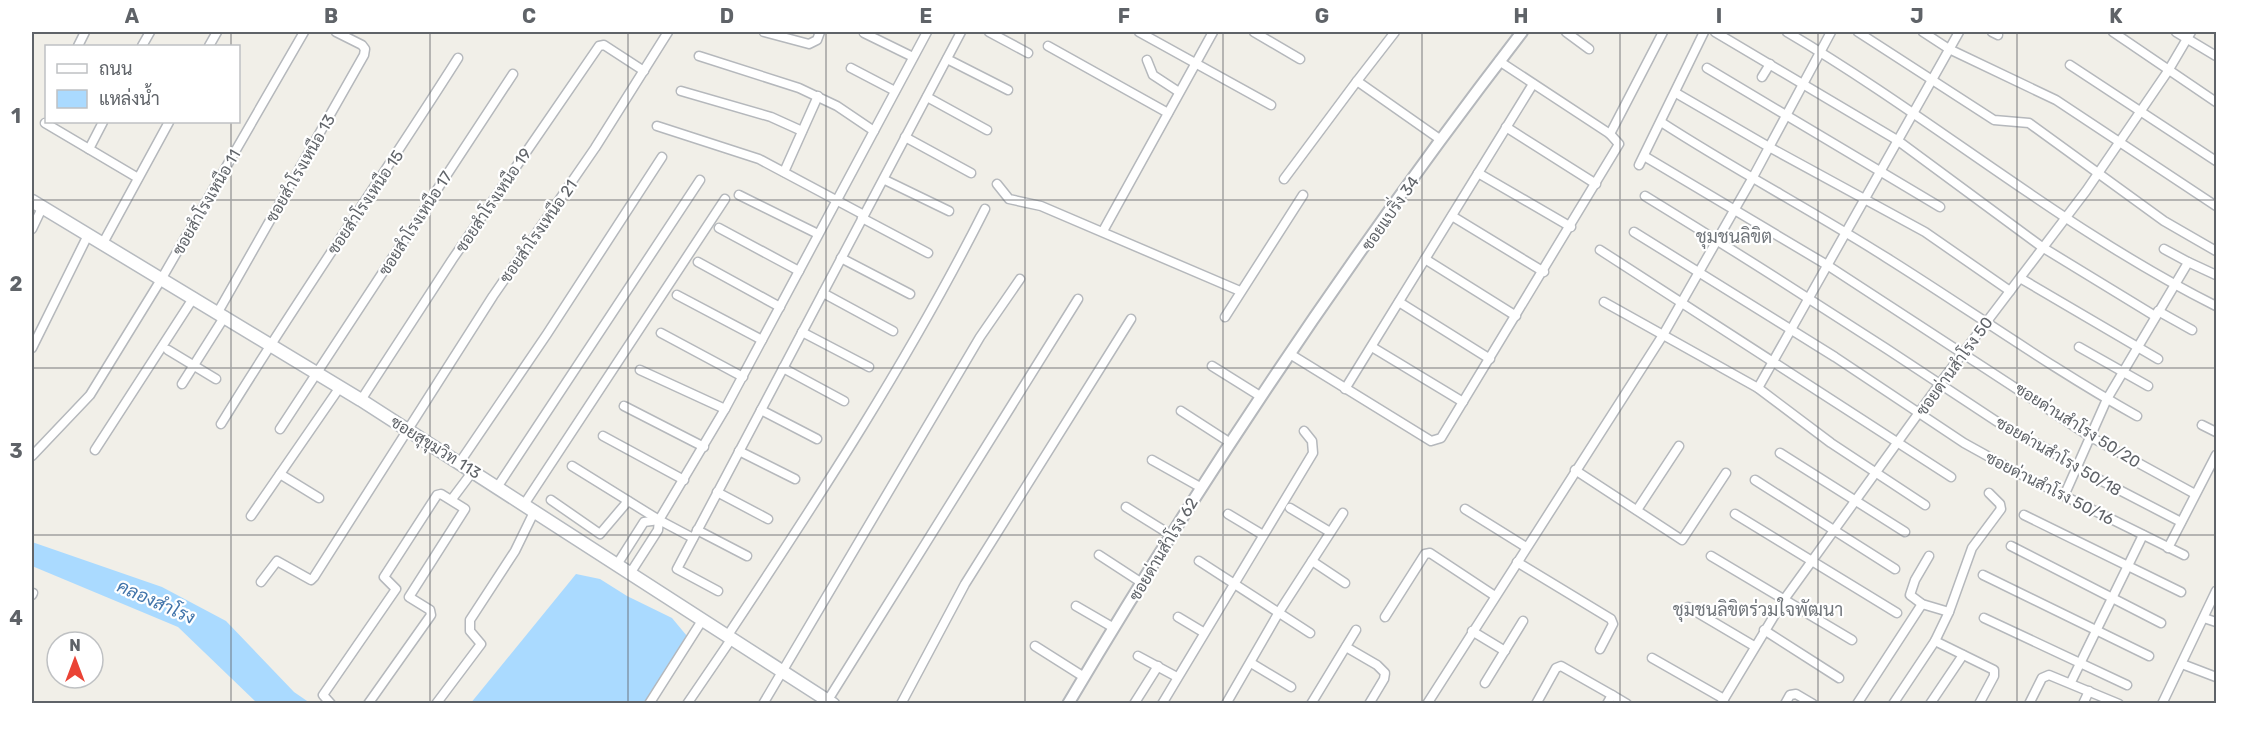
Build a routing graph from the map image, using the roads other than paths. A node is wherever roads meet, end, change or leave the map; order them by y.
1 (304, 32) edge
2 (338, 32) edge
3 (668, 32) edge
4 (764, 32) edge
5 (820, 32) edge
6 (927, 32) edge
7 (961, 32) edge
8 (989, 32) edge
9 (1139, 32) edge
10 (1213, 32) edge
11 (1254, 32) edge
12 (1395, 32) edge
13 (1522, 32) edge
14 (1566, 32) edge
15 (1663, 32) edge
16 (1704, 32) edge
17 (1715, 32) edge
18 (1787, 32) edge
19 (1831, 32) edge
20 (1858, 32) edge
21 (1923, 32) edge
22 (1959, 32) edge
23 (2113, 32) edge
24 (2176, 32) edge
25 (864, 33) dead end
26 (2189, 36) edge
27 (1048, 46) dead end
28 (1589, 49) dead end
29 (1949, 49) junction
30 (1820, 51) junction
31 (1028, 53) dead end
32 (699, 56) dead end
33 (2217, 56) edge
34 (913, 57) junction
35 (458, 58) dead end
36 (947, 59) junction
37 (1300, 59) dead end
38 (1147, 60) dead end
39 (1499, 61) junction
40 (1195, 63) junction
41 (1770, 64) junction
42 (2070, 65) dead end
43 (851, 68) dead end
44 (1707, 68) dead end
45 (644, 70) junction
46 (2168, 71) junction
47 (513, 74) dead end
48 (1762, 77) dead end
49 (1932, 80) junction
50 (1357, 81) junction
51 (1802, 83) junction
52 (1533, 84) junction
53 (1008, 90) dead end
54 (681, 91) dead end
55 (895, 91) junction
56 (1179, 92) junction
57 (1676, 93) junction
58 (818, 96) junction
59 (927, 97) junction
60 (2217, 102) edge
61 (1271, 105) dead end
62 (1914, 111) junction
63 (2141, 112) junction
64 (1168, 113) junction
65 (1786, 115) junction
66 (1661, 122) junction
67 (45, 123) dead end
68 (102, 123) edge
69 (168, 123) edge
70 (657, 126) dead end
71 (1506, 128) junction
72 (987, 130) dead end
73 (802, 131) junction
74 (874, 131) junction
75 (1610, 134) junction
76 (905, 137) junction
77 (1441, 140) junction
78 (1897, 140) junction
79 (2119, 143) junction
80 (1769, 147) junction
81 (89, 149) junction
82 (1644, 156) junction
83 (662, 157) dead end
84 (2217, 161) edge
85 (1639, 165) dead end
86 (1880, 171) junction
87 (784, 172) junction
88 (971, 173) dead end
89 (1478, 173) junction
90 (2098, 173) junction
91 (138, 178) junction
92 (1284, 179) dead end
93 (1752, 179) junction
94 (700, 180) dead end
95 (885, 180) junction
96 (998, 184) dead end
97 (1596, 184) junction
98 (739, 195) dead end
99 (1303, 195) dead end
100 (1645, 196) dead end
101 (725, 199) dead end
102 (837, 200) junction
103 (1864, 200) junction
104 (37, 204) edge
105 (2217, 206) edge
106 (1940, 207) dead end
107 (985, 209) dead end
108 (1734, 210) junction
109 (949, 212) dead end
110 (1452, 216) junction
111 (863, 217) junction
112 (2064, 218) junction
113 (1571, 227) junction
114 (718, 228) dead end
115 (32, 229) edge
116 (1103, 231) junction
117 (1634, 232) dead end
118 (1846, 233) junction
119 (818, 234) junction
120 (88, 235) junction
121 (1717, 240) junction
122 (103, 243) junction
123 (2042, 247) junction
124 (2164, 249) dead end
125 (1600, 250) dead end
126 (2217, 251) edge
127 (928, 253) dead end
128 (841, 258) junction
129 (1425, 259) junction
130 (698, 262) dead end
131 (2188, 262) junction
132 (1827, 265) junction
133 (799, 271) junction
134 (1700, 271) junction
135 (1544, 272) junction
136 (2217, 275) edge
137 (162, 278) junction
138 (2020, 278) junction
139 (1020, 279) dead end
140 (2174, 285) junction
141 (1240, 291) junction
142 (2010, 291) junction
143 (823, 293) junction
144 (910, 294) dead end
145 (677, 295) dead end
146 (194, 297) junction
147 (1810, 297) junction
148 (1078, 299) dead end
149 (1399, 302) junction
150 (1604, 302) dead end
151 (1682, 302) junction
152 (2217, 306) edge
153 (780, 307) junction
154 (221, 314) junction
155 (2157, 314) junction
156 (1516, 316) junction
157 (1226, 317) dead end
158 (1131, 320) dead end
159 (1986, 322) junction
160 (1791, 329) junction
161 (2192, 330) dead end
162 (802, 332) junction
163 (893, 332) dead end
164 (661, 333) dead end
165 (1663, 335) junction
166 (762, 340) junction
167 (270, 344) junction
168 (1372, 347) junction
169 (2079, 347) dead end
170 (32, 348) edge
171 (2136, 348) junction
172 (168, 350) dead end
173 (1964, 353) junction
174 (1290, 354) junction
175 (1490, 359) junction
176 (2158, 359) dead end
177 (1772, 362) junction
178 (195, 366) junction
179 (1212, 366) dead end
180 (869, 367) dead end
181 (783, 368) junction
182 (640, 370) dead end
183 (2121, 372) junction
184 (317, 373) junction
185 (743, 377) junction
186 (216, 379) dead end
187 (1941, 382) junction
188 (182, 384) dead end
189 (340, 387) junction
190 (2148, 387) dead end
191 (1758, 388) junction
192 (1345, 389) junction
193 (1260, 396) junction
194 (2107, 399) junction
195 (361, 400) junction
196 (844, 401) dead end
197 (1463, 402) junction
198 (624, 406) dead end
199 (725, 409) junction
200 (761, 410) junction
201 (1181, 411) dead end
202 (1919, 413) junction
203 (2137, 416) dead end
204 (221, 424) dead end
205 (2202, 425) dead end
206 (280, 429) dead end
207 (409, 430) junction
208 (1304, 431) dead end
209 (2217, 432) edge
210 (603, 436) dead end
211 (2089, 436) junction
212 (817, 439) dead end
213 (1229, 442) junction
214 (1897, 443) junction
215 (1679, 446) dead end
216 (704, 447) junction
217 (95, 450) dead end
218 (739, 451) junction
219 (1780, 453) dead end
220 (2217, 455) edge
221 (32, 456) edge
222 (1152, 460) dead end
223 (460, 462) junction
224 (572, 466) dead end
225 (2075, 467) junction
226 (2213, 468) edge
227 (1575, 470) junction
228 (473, 471) junction
229 (1876, 472) junction
230 (1726, 473) dead end
231 (280, 474) junction
232 (1951, 477) dead end
233 (795, 479) dead end
234 (684, 480) junction
235 (1755, 480) dead end
236 (498, 486) junction
237 (1200, 487) junction
238 (717, 492) junction
239 (1989, 493) dead end
240 (2195, 494) junction
241 (2064, 496) junction
242 (319, 498) dead end
243 (452, 499) junction
244 (550, 500) dead end
245 (628, 501) junction
246 (1856, 501) junction
247 (1925, 505) dead end
248 (530, 507) junction
249 (1126, 507) dead end
250 (1290, 508) dead end
251 (1465, 509) dead end
252 (1636, 510) junction
253 (1343, 513) dead end
254 (1228, 514) dead end
255 (1735, 514) dead end
256 (2024, 514) dead end
257 (251, 516) dead end
258 (768, 519) dead end
259 (659, 520) junction
260 (2181, 522) junction
261 (1330, 532) junction
262 (1834, 532) junction
263 (1905, 532) dead end
264 (695, 534) junction
265 (1263, 535) junction
266 (1171, 536) junction
267 (2143, 536) junction
268 (2011, 546) dead end
269 (1526, 548) junction
270 (2168, 548) junction
271 (1099, 555) dead end
272 (2184, 555) dead end
273 (747, 556) dead end
274 (1711, 556) dead end
275 (1929, 556) dead end
276 (1199, 561) dead end
277 (1312, 561) junction
278 (1517, 562) junction
279 (1811, 562) junction
280 (618, 563) junction
281 (2128, 567) junction
282 (1895, 569) dead end
283 (632, 572) junction
284 (1983, 575) dead end
285 (261, 582) dead end
286 (1142, 583) junction
287 (1234, 583) junction
288 (1345, 583) dead end
289 (396, 589) junction
290 (718, 591) dead end
291 (2217, 591) edge
292 (2181, 592) dead end
293 (1495, 596) junction
294 (409, 597) junction
295 (2112, 598) junction
296 (1783, 601) junction
297 (1922, 604) junction
298 (1076, 606) dead end
299 (1688, 607) dead end
300 (1279, 612) junction
301 (1949, 612) junction
302 (1897, 613) dead end
303 (1178, 616) dead end
304 (1385, 617) dead end
305 (1984, 618) dead end
306 (2204, 618) junction
307 (703, 619) junction
308 (1523, 621) dead end
309 (2217, 622) edge
310 (2161, 623) dead end
311 (1114, 628) junction
312 (1356, 630) dead end
313 (1764, 630) junction
314 (2096, 630) junction
315 (1472, 631) junction
316 (1203, 632) junction
317 (1310, 633) dead end
318 (730, 636) junction
319 (1852, 640) dead end
320 (1935, 641) junction
321 (1035, 646) dead end
322 (1754, 646) junction
323 (1346, 647) junction
324 (1600, 649) dead end
325 (1505, 651) junction
326 (1963, 655) junction
327 (1138, 656) dead end
328 (2149, 656) dead end
329 (1652, 658) dead end
330 (1251, 663) junction
331 (2081, 663) junction
332 (2182, 664) junction
333 (1158, 666) junction
334 (783, 671) junction
335 (1084, 677) junction
336 (1178, 677) junction
337 (2217, 677) edge
338 (1839, 678) dead end
339 (2071, 682) junction
340 (1485, 683) dead end
341 (2127, 685) dead end
342 (1291, 687) dead end
343 (2089, 691) junction
344 (1612, 695) junction
345 (1722, 701) edge
346 (831, 702) edge
347 (1537, 703) edge
348 (331, 704) edge
349 (368, 704) edge
350 (436, 704) edge
351 (649, 704) edge
352 (687, 704) edge
353 (763, 704) edge
354 (901, 704) edge
355 (1068, 704) edge
356 (1134, 704) edge
357 (1162, 704) edge
358 (1226, 704) edge
359 (1311, 704) edge
360 (1369, 704) edge
361 (1427, 704) edge
362 (1607, 704) edge
363 (1627, 704) edge
364 (1785, 704) edge
365 (1813, 704) edge
366 (1857, 704) edge
367 (1893, 704) edge
368 (1930, 704) edge
369 (1979, 704) edge
370 (2030, 704) edge
371 (2083, 704) edge
372 (2119, 704) edge
373 (2162, 704) edge

1 - 137 street, ซอยสำโรงเหนือ 11
2 - 154 street, ซอยสำโรงเหนือ 13
3 - 45 street, ซอยสำโรงเหนือ 21
4 - 5 street
6 - 34 street
7 - 36 street
8 - 31 street
9 - 40 street
10 - 40 street
11 - 37 street
12 - 50 street
13 - 39 street, ซอยแบริ่ง 34
14 - 28 street
15 - 75 street
16 - 57 street
17 - 41 street
18 - 30 street
19 - 30 street
20 - 49 street
21 - 29 street
22 - 29 street
23 - 46 street
24 - 26 street
25 - 34 street
26 - 33 street
26 - 46 street, ซอยด่านสำโรง 50
27 - 64 street
29 - 49 street
29 - 79 street
30 - 51 street
30 - 62 street
32 - 58 street
34 - 55 street
35 - 167 street, ซอยสำโรงเหนือ 15
36 - 53 street
36 - 59 street
38 - 56 street
39 - 52 street
39 - 77 street, ซอยแบริ่ง 34
40 - 56 street
40 - 61 street
41 - 48 street
41 - 51 street
42 - 63 street
43 - 55 street
44 - 65 street
45 - 195 street, ซอยสำโรงเหนือ 19
45 - 207 street, ซอยสำโรงเหนือ 21
46 - 60 street
46 - 63 street, ซอยด่านสำโรง 50
47 - 184 street, ซอยสำโรงเหนือ 17
49 - 62 street
49 - 90 street
50 - 77 street
50 - 92 street
51 - 65 street
51 - 78 street
52 - 71 street
52 - 75 street
54 - 73 street
55 - 74 street
56 - 64 street
57 - 66 street
57 - 80 street
58 - 73 street
58 - 74 street
59 - 72 street
59 - 76 street
62 - 78 street
62 - 112 street
63 - 79 street, ซอยด่านสำโรง 50
63 - 84 street
64 - 116 street
65 - 80 street
65 - 86 street
66 - 82 street
66 - 93 street
67 - 81 street
68 - 81 street
69 - 91 street
70 - 87 street
71 - 89 street
71 - 97 street
73 - 87 street
74 - 102 street
75 - 97 street
76 - 88 street
76 - 95 street
77 - 174 street, ซอยแบริ่ง 34
78 - 86 street
78 - 123 street
79 - 90 street, ซอยด่านสำโรง 50
79 - 105 street
80 - 93 street
80 - 103 street
81 - 91 street
82 - 85 street
82 - 108 street, ซอยด่านสำโรง 50/20
83 - 223 street
86 - 103 street
86 - 106 street
87 - 102 street
89 - 110 street
89 - 113 street
90 - 112 street, ซอยด่านสำโรง 50
90 - 126 street
91 - 122 street
93 - 108 street
93 - 118 street
94 - 236 street
95 - 109 street
95 - 111 street
96 - 116 street
97 - 113 street
98 - 119 street
99 - 141 street
100 - 121 street, ซอยด่านสำโรง 50/18
101 - 248 street
102 - 111 street
102 - 119 street
103 - 118 street
103 - 142 street
104 - 115 street
104 - 120 main road, ซอยสุขุมวิท 113
107 - 318 street
108 - 121 street
108 - 132 street, ซอยด่านสำโรง 50/20
110 - 129 street
110 - 135 street
111 - 127 street
111 - 128 street
112 - 123 street, ซอยด่านสำโรง 50
112 - 140 street
113 - 135 street
114 - 133 street
116 - 141 street
117 - 134 street, ซอยด่านสำโรง 50/16
118 - 132 street
118 - 159 street
119 - 133 street
120 - 122 main road, ซอยสุขุมวิท 113
120 - 170 street
121 - 134 street
121 - 147 street, ซอยด่านสำโรง 50/18
122 - 137 main road, ซอยสุขุมวิท 113
123 - 138 street, ซอยด่านสำโรง 50
123 - 155 street
124 - 131 street
125 - 151 street
128 - 143 street
128 - 144 street
129 - 149 street
129 - 156 street
130 - 153 street
131 - 136 street
131 - 140 street
132 - 147 street
132 - 173 street, ซอยด่านสำโรง 50/20
133 - 153 street
134 - 151 street
134 - 160 street, ซอยด่านสำโรง 50/16
135 - 156 street
137 - 146 main road, ซอยสุขุมวิท 113
137 - 221 street, ซอยสำโรงเหนือ 11
138 - 142 street, ซอยด่านสำโรง 50
138 - 171 street
139 - 334 street
140 - 152 street
140 - 155 street
141 - 157 street
142 - 159 street, ซอยด่านสำโรง 50
143 - 162 street
143 - 163 street
145 - 166 street
146 - 154 main road, ซอยสุขุมวิท 113
146 - 217 street
147 - 160 street
147 - 187 street, ซอยด่านสำโรง 50/18
148 - 346 street
149 - 168 street
149 - 175 street
150 - 165 street
151 - 165 street
151 - 177 street
153 - 166 street
154 - 167 main road, ซอยสุขุมวิท 113
154 - 178 street
155 - 161 street
155 - 171 street
156 - 175 street
158 - 354 street
159 - 173 street, ซอยด่านสำโรง 50
159 - 194 street
160 - 177 street
160 - 202 street, ซอยด่านสำโรง 50/16
162 - 180 street
162 - 181 street
164 - 185 street
165 - 191 street
165 - 227 street
166 - 185 street
167 - 184 main road, ซอยสุขุมวิท 113
167 - 204 street, ซอยสำโรงเหนือ 15
168 - 192 street
168 - 197 street
169 - 183 street
171 - 176 street
171 - 183 street
172 - 178 street
173 - 187 street, ซอยด่านสำโรง 50
173 - 211 street, ซอยด่านสำโรง 50/20
174 - 192 street
174 - 193 street, ซอยแบริ่ง 34
175 - 197 street
177 - 191 street
177 - 214 street
178 - 186 street
178 - 188 street
179 - 193 street
181 - 196 street
181 - 200 street
182 - 199 street
183 - 190 street
183 - 194 street
184 - 189 main road, ซอยสุขุมวิท 113
184 - 206 street
185 - 199 street
187 - 202 street, ซอยด่านสำโรง 50
187 - 225 street, ซอยด่านสำโรง 50/18
189 - 195 main road, ซอยสุขุมวิท 113
189 - 231 street
191 - 229 street
192 - 197 street
193 - 213 street, ซอยด่านสำโรง 62
194 - 203 street
194 - 211 street
195 - 207 main road, ซอยสุขุมวิท 113
198 - 216 street
199 - 216 street
200 - 212 street
200 - 218 street
201 - 213 street
202 - 214 street, ซอยด่านสำโรง 50
202 - 241 street, ซอยด่านสำโรง 50/16
205 - 209 street
207 - 223 main road, ซอยสุขุมวิท 113
207 - 285 street, ซอยสำโรงเหนือ 21
208 - 265 street
210 - 234 street
211 - 225 street
211 - 240 street, ซอยด่านสำโรง 50/20
213 - 237 street, ซอยด่านสำโรง 62
214 - 229 street, ซอยด่านสำโรง 50
214 - 232 street
215 - 252 street
216 - 234 street
218 - 233 street
218 - 238 street
219 - 246 street
220 - 226 street
222 - 237 street
223 - 228 main road, ซอยสุขุมวิท 113
224 - 245 street
225 - 241 street
225 - 260 street, ซอยด่านสำโรง 50/18
226 - 240 street
227 - 252 street
227 - 269 street
228 - 236 main road, ซอยสุขุมวิท 113
228 - 243 street
229 - 246 street, ซอยด่านสำโรง 50
229 - 247 street
230 - 252 street
231 - 242 street
231 - 257 street
234 - 259 street
235 - 262 street
236 - 248 main road, ซอยสุขุมวิท 113
237 - 266 street, ซอยด่านสำโรง 62
238 - 258 street
238 - 264 street
239 - 301 street
240 - 260 street
241 - 267 street, ซอยด่านสำโรง 50/16
243 - 289 street
243 - 294 street
244 - 245 street
245 - 259 street
246 - 262 street, ซอยด่านสำโรง 50
246 - 263 street
248 - 280 main road, ซอยสุขุมวิท 113
248 - 350 street
249 - 266 street
250 - 261 street
251 - 269 street
253 - 261 street
254 - 265 street
255 - 279 street
256 - 281 street
259 - 264 street
259 - 280 street
259 - 283 street
260 - 270 street
261 - 277 street
262 - 279 street, ซอยด่านสำโรง 50
262 - 282 street
264 - 273 street
264 - 290 street
265 - 287 street
266 - 286 street, ซอยด่านสำโรง 62
267 - 270 street, ซอยด่านสำโรง 50/16
267 - 281 street
268 - 295 street
269 - 278 street
270 - 272 street, ซอยด่านสำโรง 50/16
271 - 286 street
274 - 296 street
275 - 297 street
276 - 287 street
277 - 288 street
277 - 300 street
278 - 293 street
278 - 324 street
279 - 296 street, ซอยด่านสำโรง 50
279 - 302 street
280 - 283 main road, ซอยสุขุมวิท 113
281 - 292 street
281 - 295 street
283 - 307 main road, ซอยสุขุมวิท 113
284 - 314 street
286 - 311 street, ซอยด่านสำโรง 62
287 - 300 street
287 - 316 street
289 - 294 street
289 - 348 street
291 - 306 street
293 - 304 street
293 - 315 street
294 - 349 street
295 - 310 street
295 - 314 street
296 - 313 street, ซอยด่านสำโรง 50
296 - 319 street
297 - 301 street
297 - 366 street
298 - 311 street
299 - 322 street
300 - 317 street
300 - 330 street
301 - 320 street
303 - 316 street
305 - 331 street
306 - 309 street
306 - 332 street
307 - 318 main road, ซอยสุขุมวิท 113
307 - 351 street
308 - 325 street
311 - 335 street, ซอยด่านสำโรง 62
312 - 323 street
313 - 322 street, ซอยด่านสำโรง 50
313 - 338 street
314 - 328 street
314 - 331 street
315 - 325 street
315 - 361 street
316 - 336 street
318 - 334 main road, ซอยสุขุมวิท 113
318 - 352 street
320 - 326 street
320 - 367 street
321 - 335 street
322 - 345 street, ซอยด่านสำโรง 50
323 - 359 street
323 - 360 street
325 - 340 street
326 - 368 street
326 - 369 street
327 - 333 street
329 - 345 street
330 - 342 street
330 - 358 street
331 - 339 street
331 - 341 street
332 - 337 street
332 - 373 street
333 - 336 street
333 - 356 street
334 - 346 main road, ซอยสุขุมวิท 113
334 - 353 street
335 - 355 street, ซอยด่านสำโรง 62
336 - 357 street
339 - 343 street
339 - 370 street
343 - 371 street
343 - 372 street
344 - 347 street
344 - 362 street
344 - 363 street
364 - 365 street

